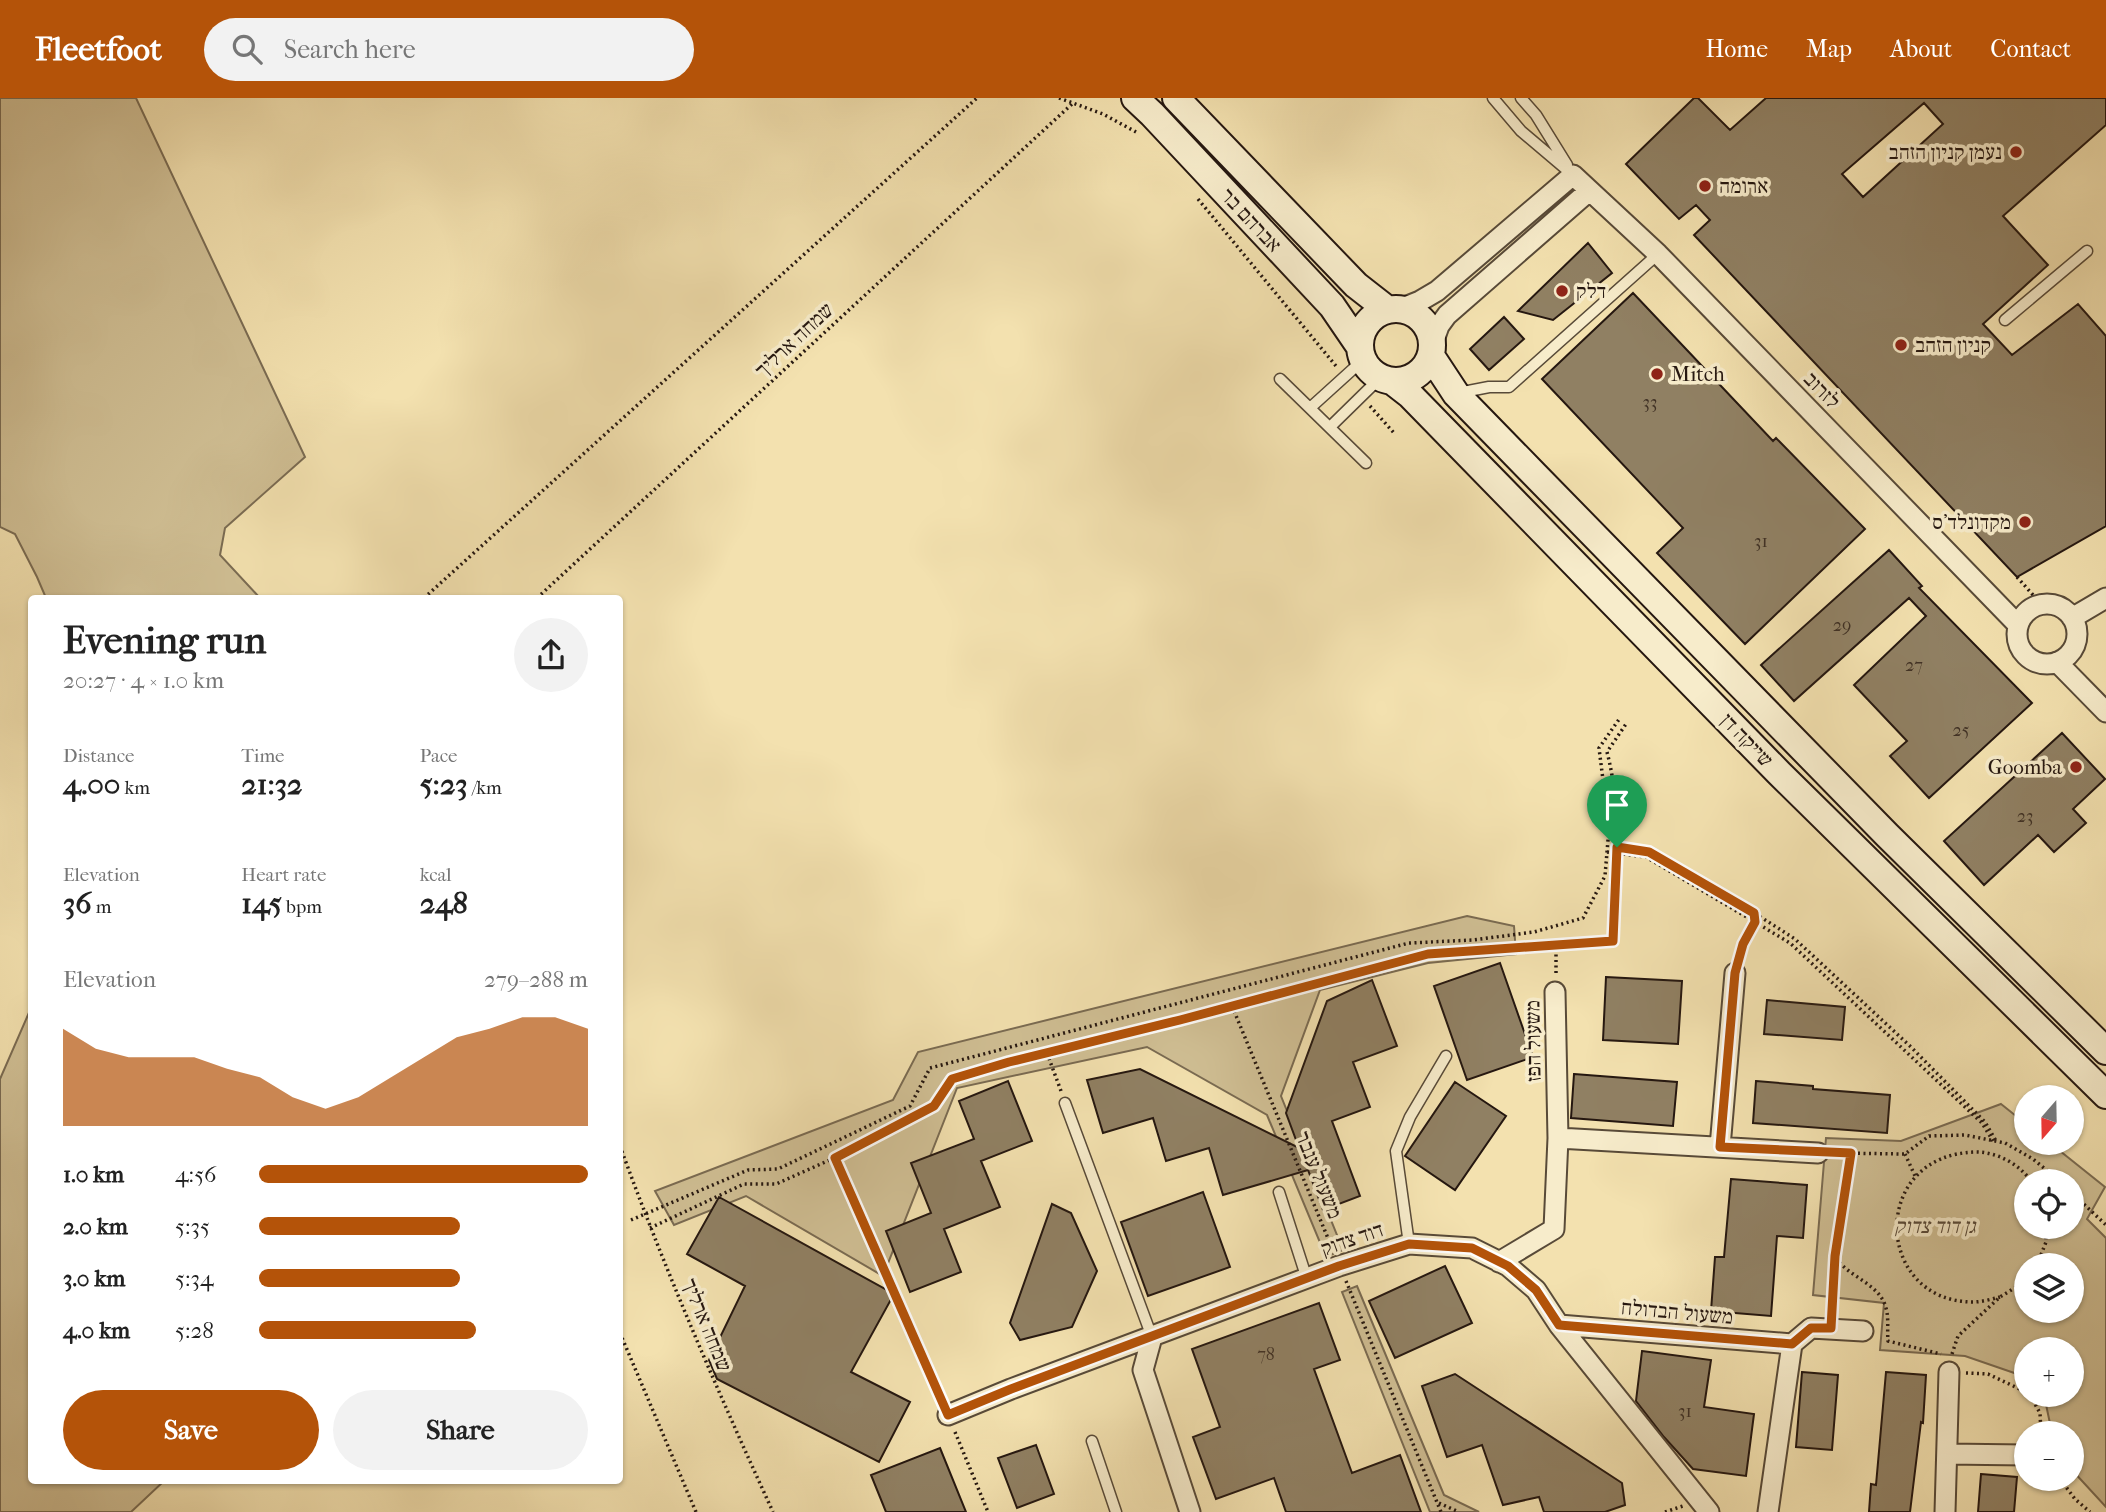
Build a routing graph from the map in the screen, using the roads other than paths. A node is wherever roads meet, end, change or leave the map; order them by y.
1 (1135, 98) edge
2 (1176, 98) edge
3 (1493, 98) edge
4 (1521, 98) edge
5 (1573, 175) junction
6 (1589, 191) junction
7 (2087, 251) dead end
8 (1658, 254) junction
9 (1394, 310) junction
10 (2005, 320) dead end
11 (1432, 350) junction
12 (1374, 367) junction
13 (1280, 379) dead end
14 (1456, 394) junction
15 (1310, 408) junction
16 (1330, 427) junction
17 (1366, 463) dead end
18 (2106, 598) edge
19 (2072, 618) junction
20 (2018, 625) junction
21 (2057, 662) junction
22 (2106, 712) edge
23 (1735, 973) road end
24 (1555, 992) road end
25 (2106, 1051) edge
26 (1446, 1056) dead end
27 (2106, 1095) edge
28 (1065, 1103) road end
29 (1558, 1138) junction
30 (1720, 1147) junction
31 (1818, 1153) road end
32 (1279, 1192) dead end
33 (1409, 1244) junction
34 (1499, 1262) junction
35 (1307, 1279) junction
36 (1559, 1325) junction
37 (1863, 1331) dead end
38 (1152, 1337) junction
39 (1792, 1344) junction
40 (1949, 1372) road end
41 (948, 1415) road end
42 (1092, 1441) dead end
43 (1948, 1454) junction
44 (2014, 1455) edge
45 (1116, 1512) edge
46 (1190, 1512) edge
47 (1709, 1512) edge
48 (1768, 1512) edge
49 (1945, 1512) edge

1 - 12 street, אברהם בר
2 - 9 street, אברהם בר
3 - 5 lane
4 - 5 lane
5 - 6 street, לזרוב
5 - 9 street
6 - 8 street, לזרוב
6 - 11 street
7 - 10 lane
8 - 14 lane
8 - 20 street, לזרוב
9 - 11 street
9 - 12 street
11 - 12 street
11 - 14 street, שייקה דן
12 - 15 lane
12 - 16 lane
12 - 27 street, שייקה דן
13 - 15 lane
14 - 25 street, שייקה דן
15 - 16 lane
16 - 17 lane
18 - 19 street
19 - 20 street
19 - 21 street
20 - 21 street
21 - 22 street
23 - 30 street
24 - 29 street, משעול הפז
26 - 33 lane
28 - 38 lane
29 - 30 street
29 - 34 street, משעול הפז
30 - 31 street
32 - 35 lane
33 - 34 street, דוד צדוק
33 - 35 street, דוד צדוק
34 - 36 street, דוד צדוק
35 - 38 street, דוד צדוק
36 - 39 street, משעול הבדולח
36 - 47 street, דוד צדוק
37 - 39 street
38 - 41 street, דוד צדוק
38 - 46 street
39 - 48 street
40 - 43 street
42 - 45 lane
43 - 44 street
43 - 49 street

